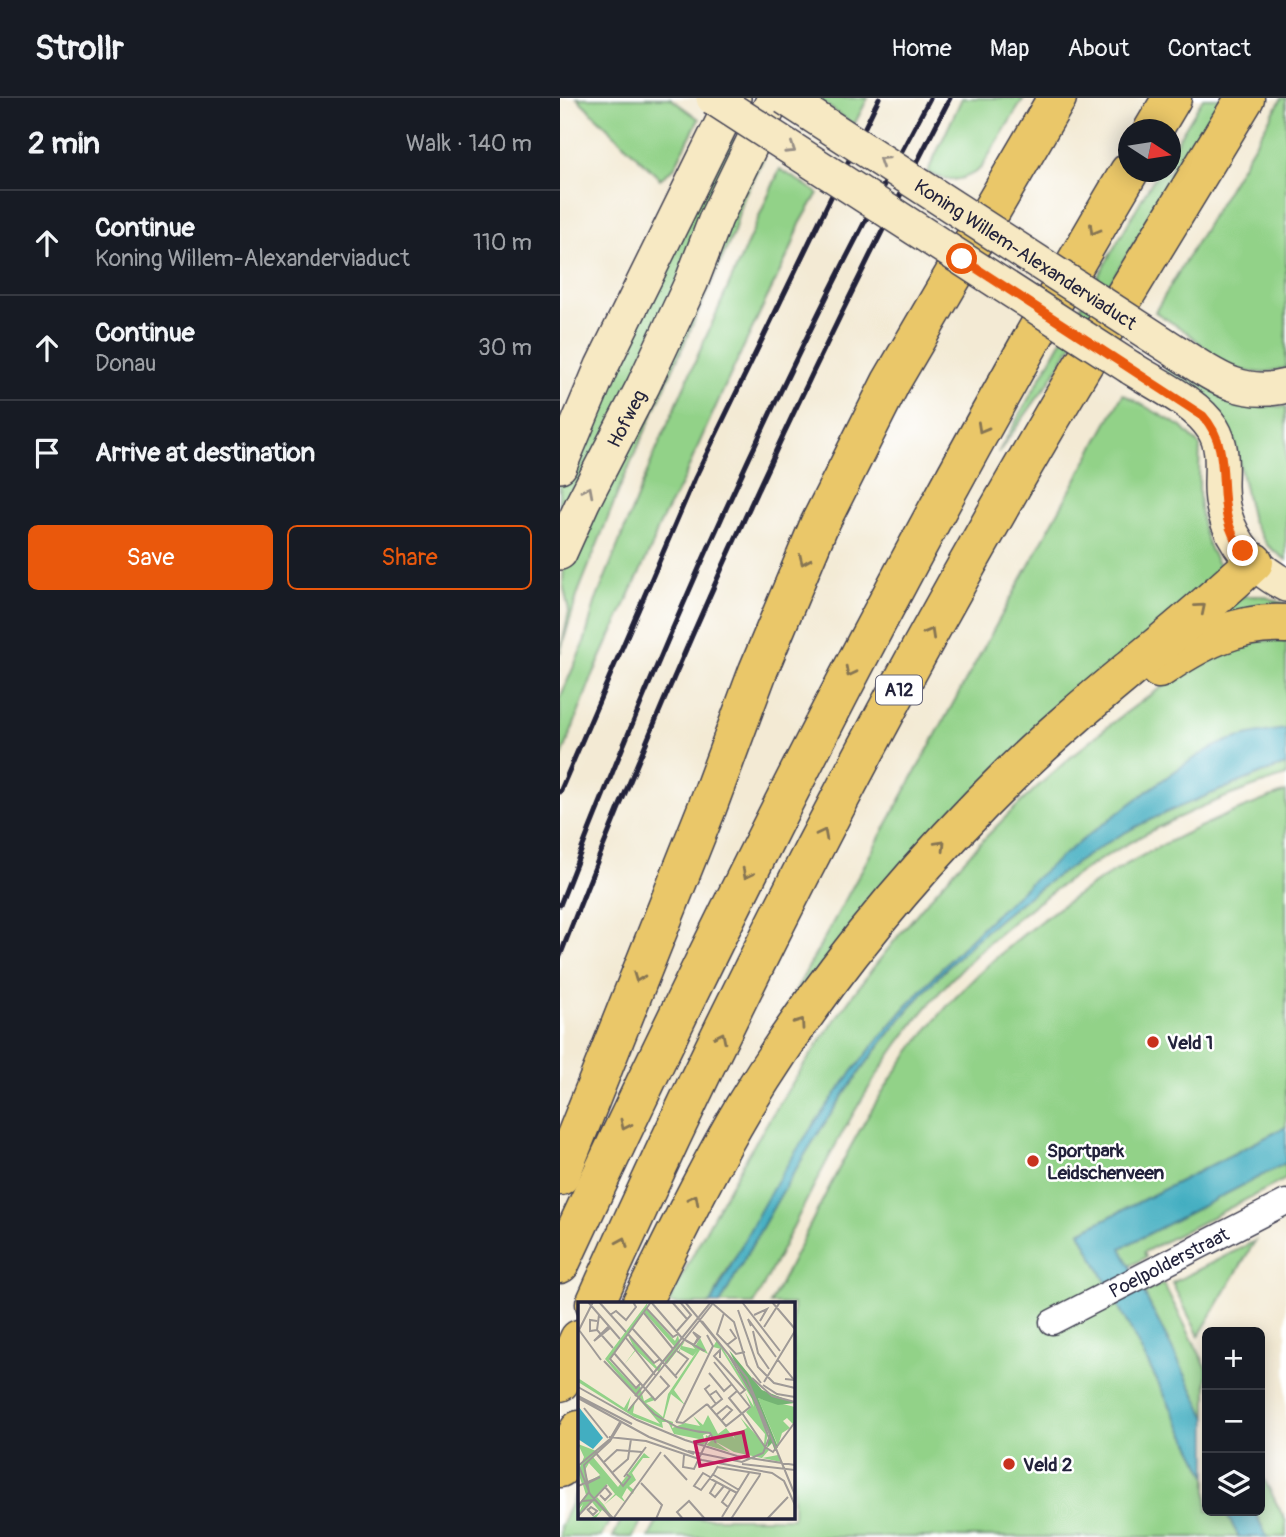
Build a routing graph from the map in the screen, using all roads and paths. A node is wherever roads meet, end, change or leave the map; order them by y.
1 (713, 98) edge
2 (734, 98) edge
3 (775, 98) edge
4 (785, 98) edge
5 (1057, 98) edge
6 (1172, 98) edge
7 (1245, 98) edge
8 (1160, 119) edge
9 (1123, 182) edge
10 (981, 225) junction
11 (962, 259) junction
12 (1280, 387) edge
13 (560, 466) edge
14 (560, 553) edge
15 (1254, 562) junction
16 (1286, 585) edge
17 (1286, 624) edge
18 (1062, 727) junction
19 (560, 1176) edge
20 (1286, 1202) edge
21 (560, 1264) edge
22 (596, 1302) edge
23 (642, 1302) edge
24 (1052, 1322) dead end
25 (578, 1341) edge
26 (560, 1382) edge
27 (578, 1432) edge
28 (560, 1468) edge

1 -> 11 main road, Koning Willem-Alexanderviaduct, bridge
2 - 13 main road
14 -> 3 main road, Hofweg
10 -> 4 main road, Koning Willem-Alexanderviaduct, bridge
5 - 10 highway
6 - 8 highway
22 -> 7 highway, A12
9 -> 21 highway, A12
10 - 11 highway
10 - 12 main road, Koning Willem-Alexanderviaduct, bridge
11 - 15 main road, Koning Willem-Alexanderviaduct, bridge
11 -> 19 highway
15 - 16 main road, Koning Willem-Alexanderviaduct
18 -> 15 highway
17 - 18 highway
23 -> 18 highway
20 - 24 street, Poelpolderstraat
25 - 26 highway
27 - 28 highway

